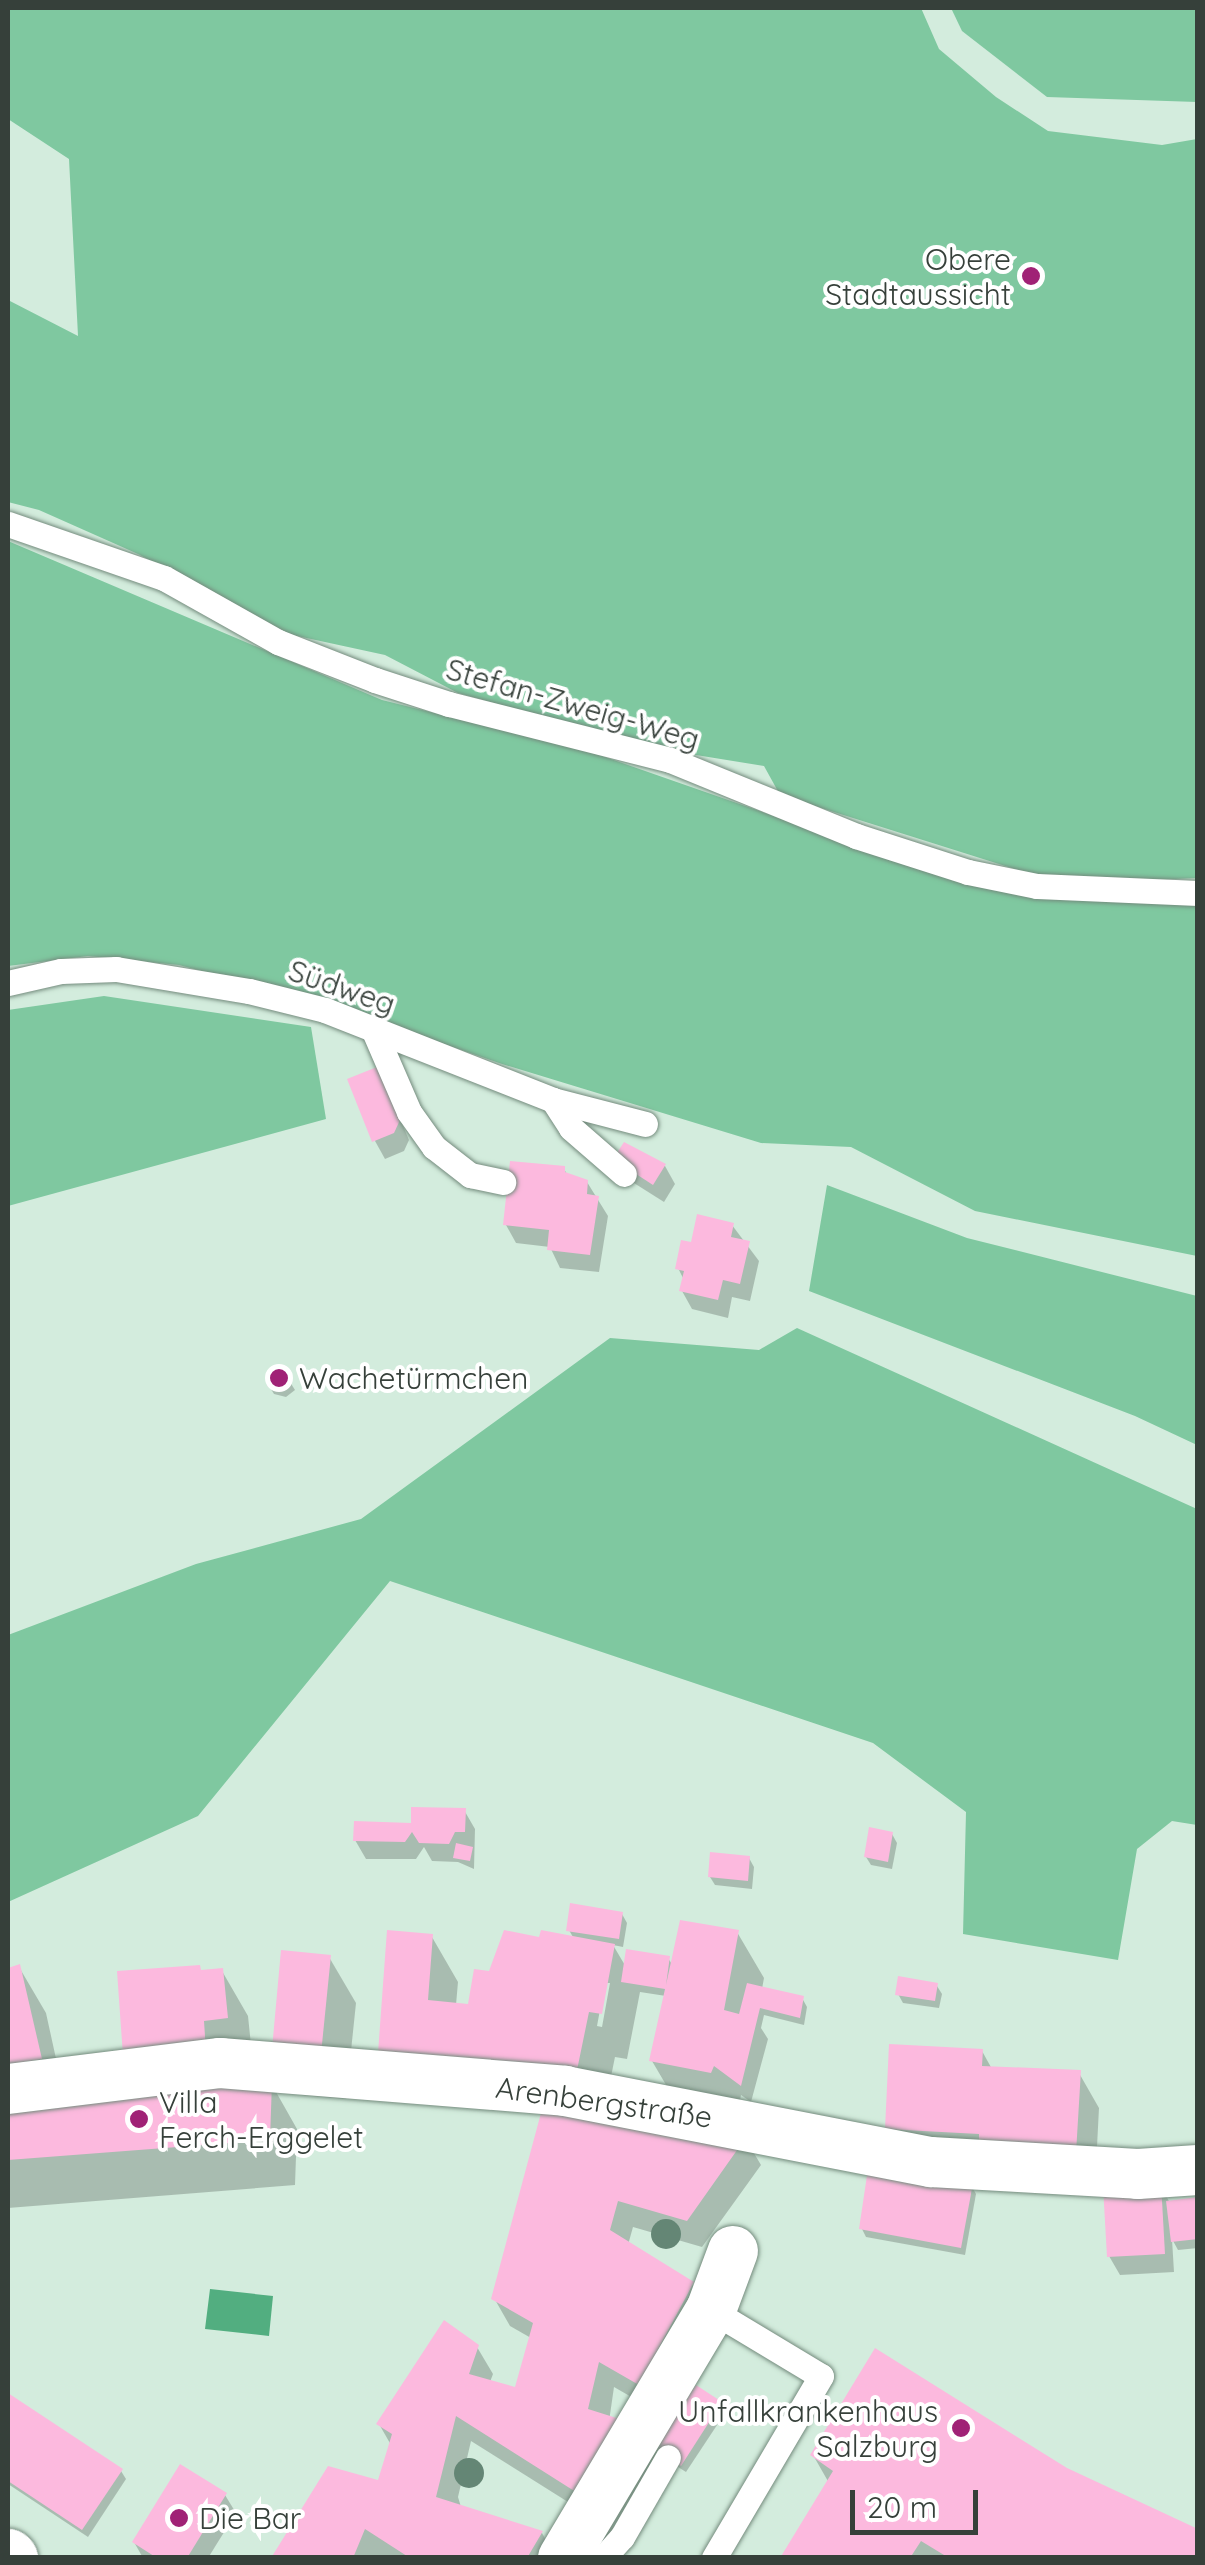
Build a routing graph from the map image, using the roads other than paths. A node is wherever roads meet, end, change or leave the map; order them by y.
1 (8, 524) edge
2 (1198, 894) edge
3 (8, 982) edge
4 (374, 1031) junction
5 (553, 1100) junction
6 (645, 1124) dead end
7 (624, 1174) dead end
8 (503, 1182) dead end
9 (8, 2088) edge
10 (1198, 2170) edge
11 (733, 2251) dead end
12 (711, 2310) junction
13 (668, 2457) dead end
14 (563, 2558) edge
15 (604, 2558) edge
16 (714, 2558) edge

1 - 2 lane, Stefan-Zweig-Weg
3 - 4 lane, Südweg
4 - 5 lane, Südweg
4 - 8 lane
5 - 6 lane, Südweg
5 - 7 lane
9 - 10 street, Arenbergstraße
11 - 12 street
12 - 14 street
12 - 16 lane
13 - 15 lane

